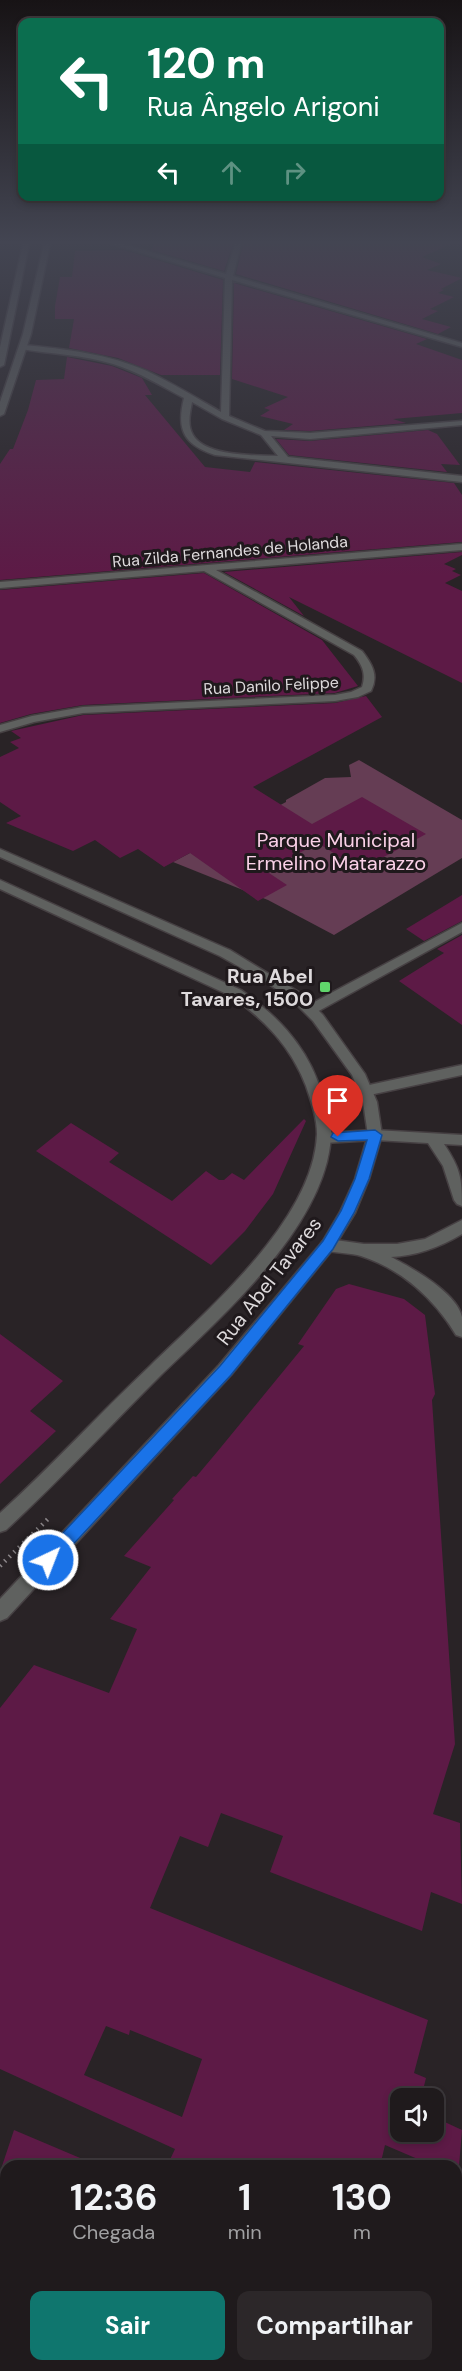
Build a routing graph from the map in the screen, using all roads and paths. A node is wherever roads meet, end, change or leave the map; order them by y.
1 (21, 355) edge
2 (79, 355) edge
3 (227, 355) edge
4 (188, 399) junction
5 (0, 414) edge
6 (225, 417) junction
7 (462, 423) edge
8 (264, 433) junction
9 (285, 459) junction
10 (462, 479) edge
11 (462, 547) edge
12 (207, 569) junction
13 (0, 585) edge
14 (0, 729) edge
15 (0, 853) edge
16 (0, 884) edge
17 (462, 927) edge
18 (310, 1010) junction
19 (462, 1070) edge
20 (365, 1091) junction
21 (375, 1135) junction
22 (324, 1138) junction
23 (432, 1138) junction
24 (462, 1140) edge
25 (462, 1200) edge
26 (462, 1226) edge
27 (328, 1245) junction
28 (368, 1252) junction
29 (462, 1330) edge
30 (57, 1510) dead end
31 (0, 1524) edge
32 (0, 1566) edge
33 (0, 1612) edge

1 - 5 street
2 - 4 street
3 - 6 street
4 - 6 street
4 - 9 street
6 - 8 street
7 - 8 street
8 - 9 street
9 - 10 street
11 - 12 street, Rua Zilda Fernandes de Holanda
12 - 13 street, Rua Zilda Fernandes de Holanda
12 - 14 street, Rua Danilo Felippe
15 - 18 street, Rua Abel Tavares
16 - 22 street, Rua Abel Tavares
17 - 18 street
18 - 20 street, Rua Abel Tavares
19 - 20 street
20 - 21 street, Rua Abel Tavares
21 - 22 street
21 - 23 street
21 - 27 street, Rua Abel Tavares
22 - 31 street, Rua Abel Tavares
23 - 24 street
23 - 25 street
26 - 28 street
27 - 28 street
27 - 33 street, Rua Abel Tavares
28 - 29 street
30 - 32 path

